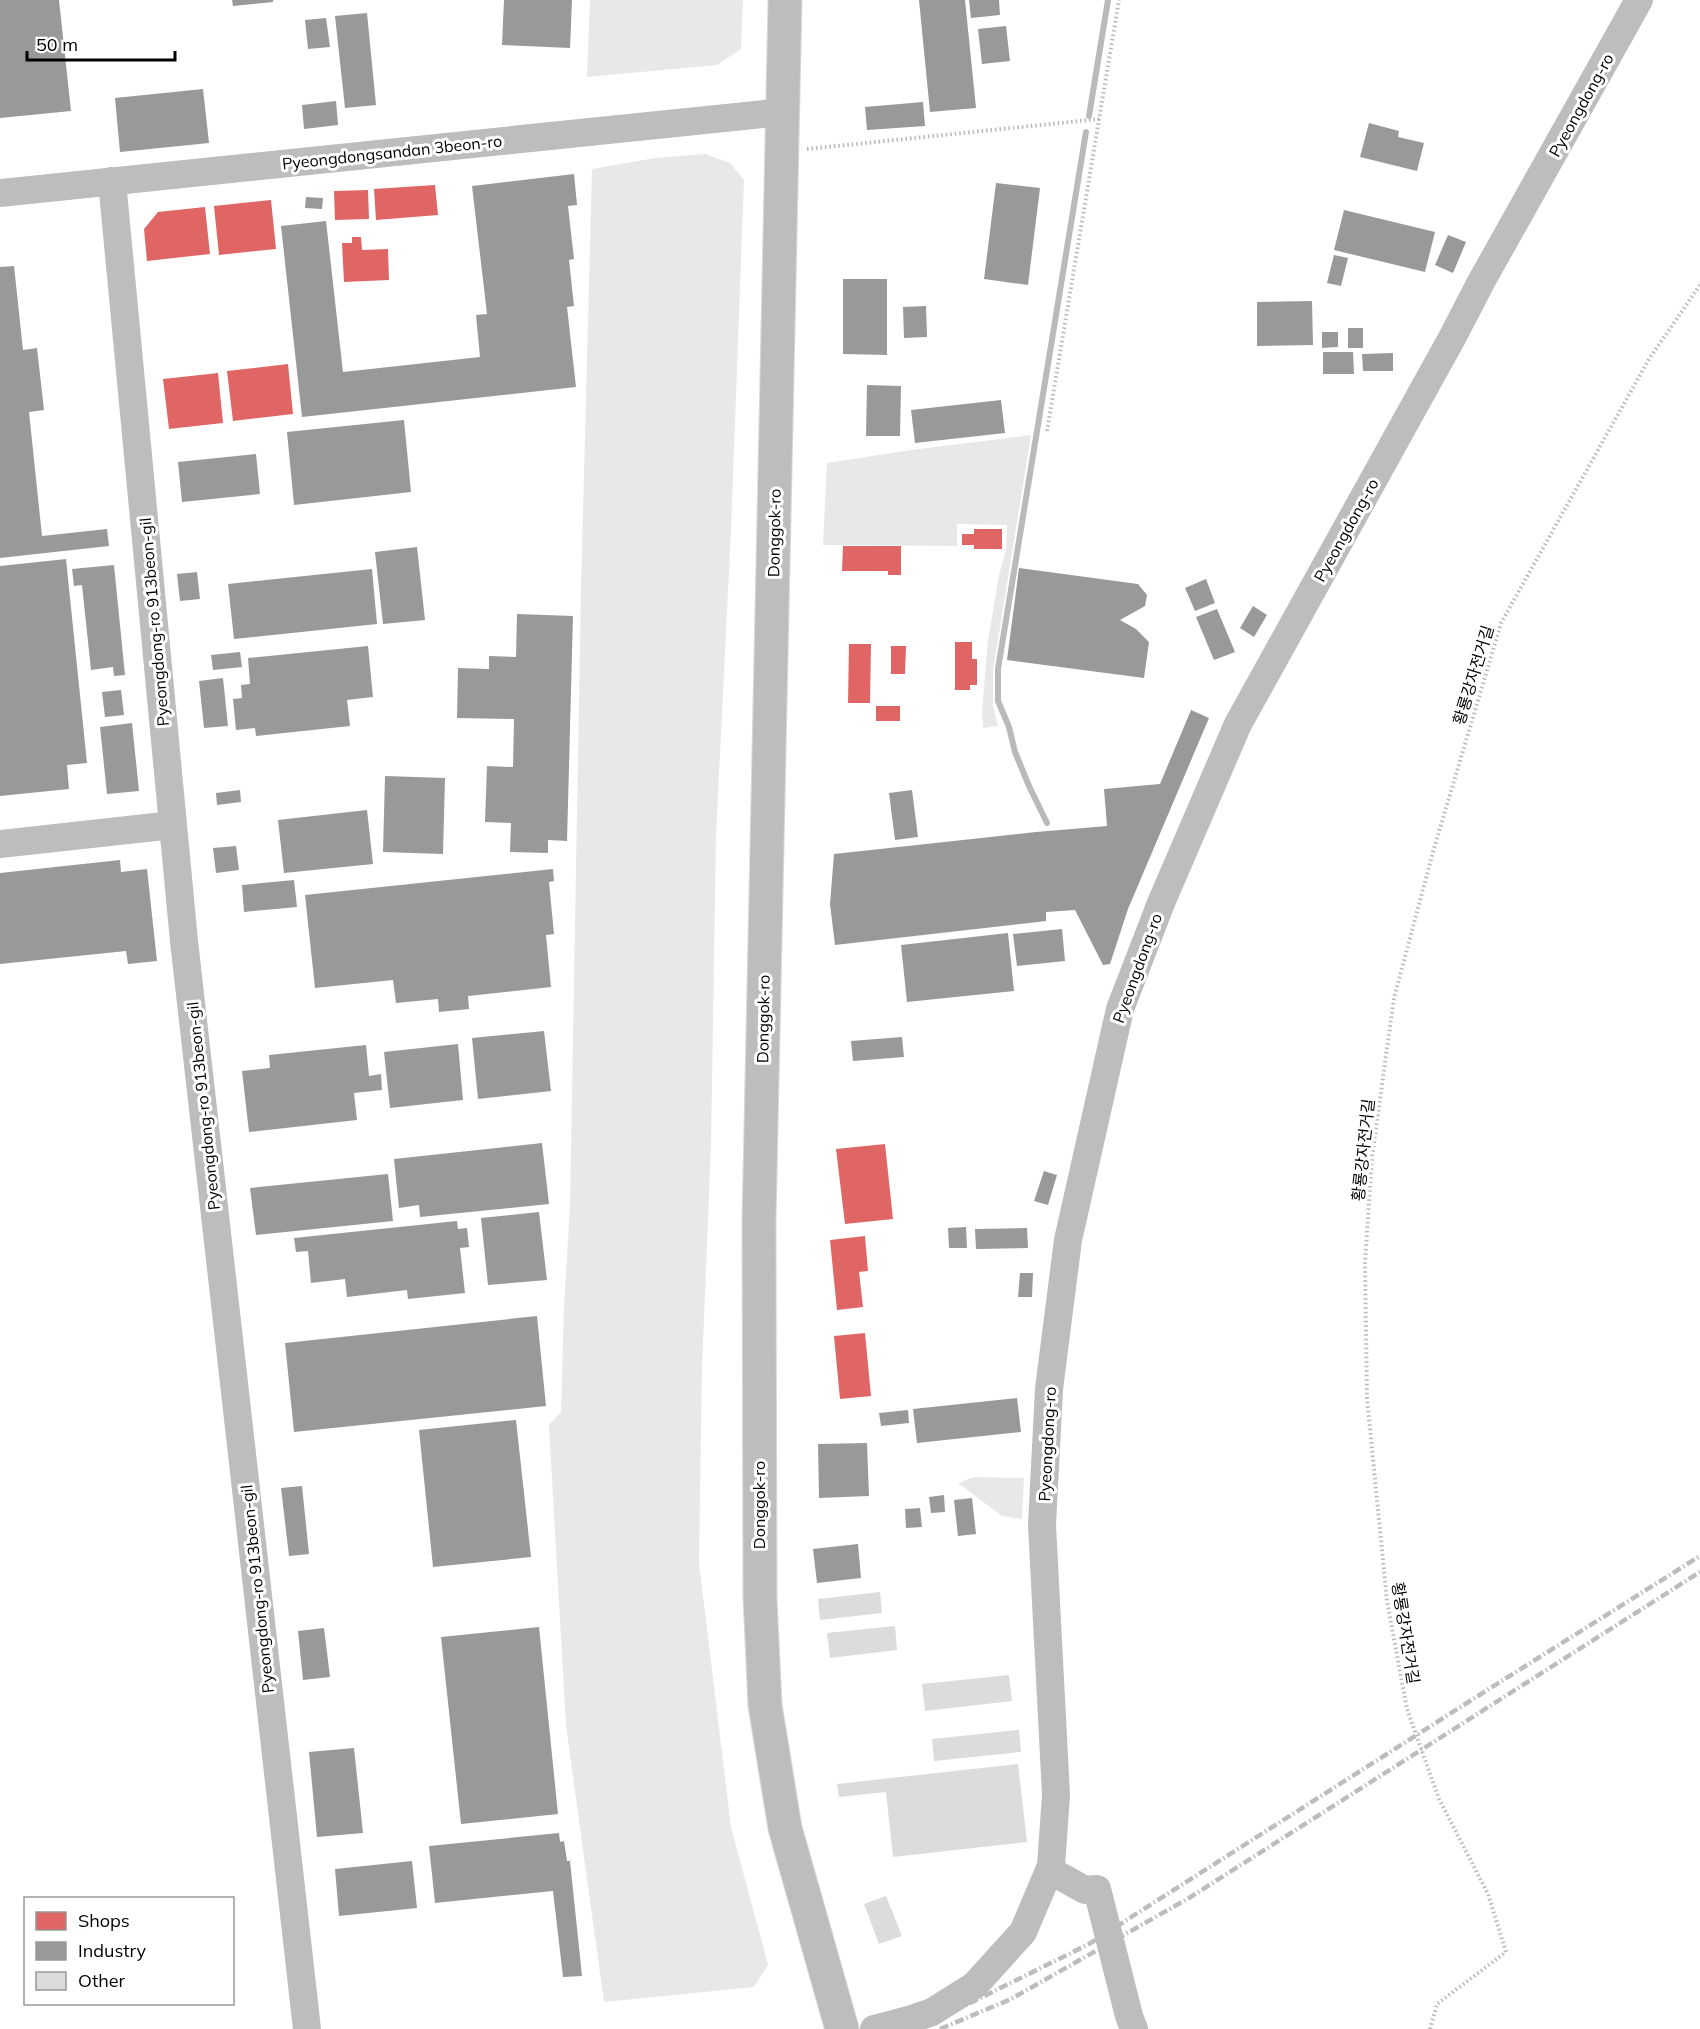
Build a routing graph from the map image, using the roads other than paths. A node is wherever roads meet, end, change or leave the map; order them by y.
1 (785, 0) edge
2 (1637, 1) edge
3 (783, 112) junction
4 (112, 181) junction
5 (0, 193) edge
6 (173, 825) junction
7 (0, 844) edge
8 (1049, 1870) junction
9 (307, 2029) edge
10 (842, 2029) edge
11 (874, 2029) edge
12 (1134, 2029) edge

1 - 3 main road, Donggok-ro
2 - 8 street, Pyeongdong-ro
3 - 4 street, Pyeongdongsandan 3beon-ro
3 - 10 main road, Donggok-ro
4 - 5 street, Pyeongdongsandan 3beon-ro
4 - 6 street, Pyeongdong-ro 913beon-gil
6 - 7 street
6 - 9 street, Pyeongdong-ro 913beon-gil
8 - 11 street, Pyeongdong-ro
8 - 12 street

